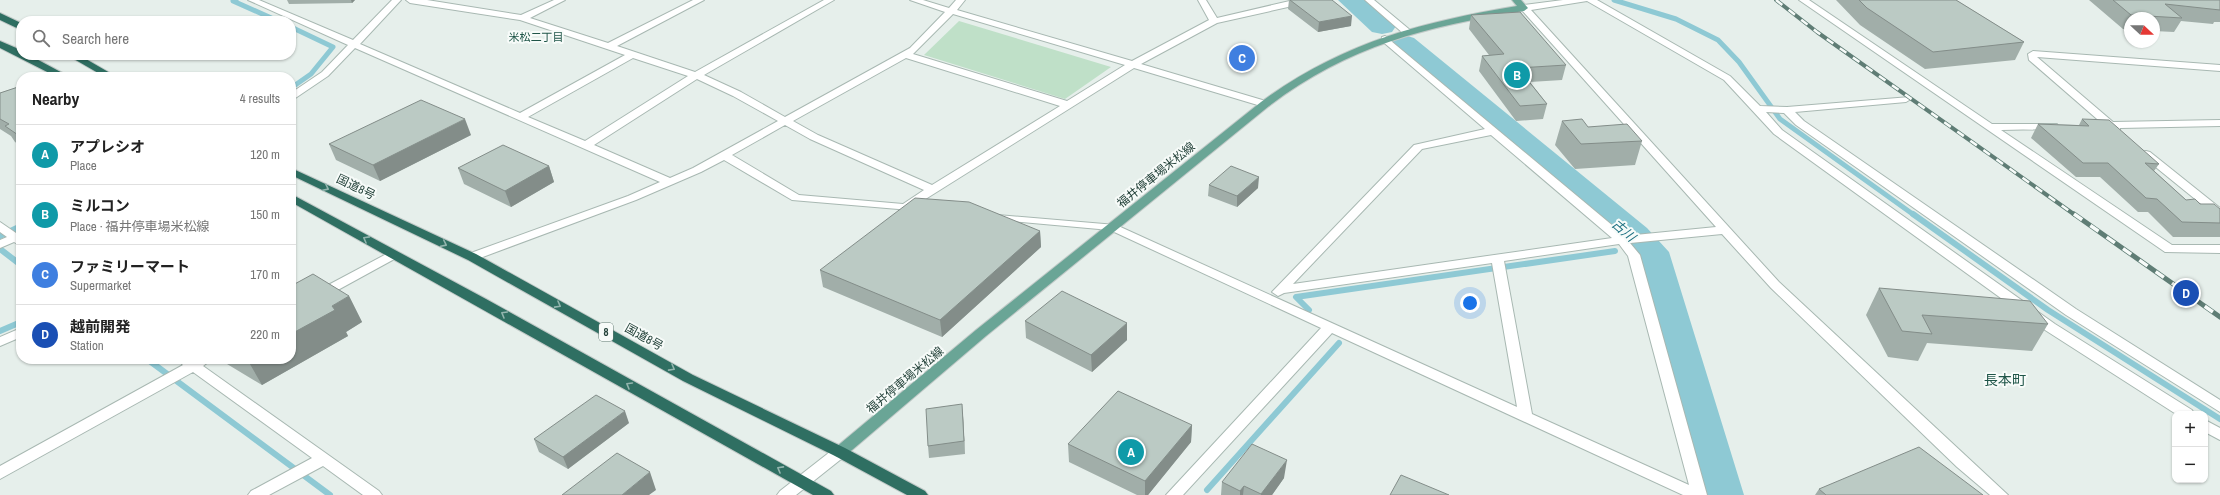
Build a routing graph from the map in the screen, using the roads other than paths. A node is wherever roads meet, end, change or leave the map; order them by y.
1 (252, 0) edge
2 (397, 0) edge
3 (410, 0) edge
4 (561, 0) edge
5 (700, 0) edge
6 (830, 0) edge
7 (914, 0) edge
8 (961, 0) edge
9 (1202, 0) edge
10 (1306, 0) edge
11 (1369, 0) edge
12 (1583, 0) edge
13 (1591, 0) edge
14 (1803, 0) edge
15 (1520, 4) edge
16 (952, 11) junction
17 (0, 16) edge
18 (289, 16) edge
19 (522, 18) junction
20 (296, 19) edge
21 (1214, 21) junction
22 (16, 24) edge
23 (1407, 32) junction
24 (1385, 39) junction
25 (0, 44) edge
26 (354, 44) junction
27 (609, 46) junction
28 (16, 52) edge
29 (633, 54) junction
30 (906, 55) junction
31 (32, 60) edge
32 (81, 60) edge
33 (1132, 65) junction
34 (2220, 68) edge
35 (55, 72) edge
36 (103, 72) edge
37 (696, 75) junction
38 (296, 94) edge
39 (1906, 99) dead end
40 (1265, 104) junction
41 (1068, 105) junction
42 (1757, 109) junction
43 (1787, 110) junction
44 (520, 117) junction
45 (786, 121) junction
46 (2220, 123) edge
47 (2095, 125) edge
48 (2110, 125) junction
49 (2064, 126) edge
50 (1989, 128) junction
51 (1493, 131) junction
52 (2122, 135) edge
53 (585, 146) junction
54 (2141, 150) edge
55 (724, 155) junction
56 (296, 173) edge
57 (670, 182) junction
58 (933, 190) junction
59 (296, 200) edge
60 (904, 208) junction
61 (927, 210) edge
62 (2220, 214) edge
63 (981, 215) edge
64 (0, 226) edge
65 (1112, 227) junction
66 (1724, 230) junction
67 (16, 236) edge
68 (16, 239) edge
69 (1622, 240) junction
70 (0, 244) edge
71 (2220, 249) edge
72 (394, 254) junction
73 (472, 257) junction
74 (1497, 258) junction
75 (1280, 290) junction
76 (312, 300) edge
77 (1270, 300) junction
78 (1329, 328) junction
79 (16, 334) edge
80 (0, 342) edge
81 (189, 364) edge
82 (198, 364) edge
83 (2220, 407) edge
84 (2182, 411) edge
85 (1526, 417) junction
86 (2208, 427) edge
87 (2220, 435) edge
88 (840, 452) junction
89 (324, 458) junction
90 (0, 473) edge
91 (802, 482) junction
92 (1179, 494) edge
93 (256, 495) edge
94 (374, 495) edge
95 (785, 495) edge
96 (826, 495) edge
97 (920, 495) edge
98 (1698, 495) edge
99 (2000, 495) edge

1 - 18 street
2 - 26 street
3 - 19 street
4 - 19 street
5 - 27 street
6 - 37 street
7 - 16 street
8 - 16 street
9 - 21 street
10 - 21 street
11 - 23 street
12 - 15 street
13 - 42 street
14 - 50 street
15 - 23 main road, 福井停車場米松線
15 - 66 street
16 - 30 street
16 - 33 street
17 - 22 highway
19 - 27 street
20 - 26 street
21 - 33 street
23 - 24 main road, 福井停車場米松線
24 - 40 main road, 福井停車場米松線
24 - 51 street
25 - 28 highway
26 - 38 street
26 - 44 street
27 - 29 street
29 - 37 street
29 - 44 street
30 - 41 street
30 - 45 street
31 - 35 highway
32 - 36 highway
33 - 40 street
33 - 41 street
34 - 48 street
37 - 45 street
37 - 53 street
39 - 43 street
40 - 65 main road, 福井停車場米松線
41 - 58 street
42 - 43 street
42 - 84 street
43 - 83 street
44 - 53 street
45 - 55 street
45 - 58 street
46 - 48 street
47 - 48 street
48 - 52 street
49 - 50 street
50 - 71 street
51 - 69 street
51 - 75 street
53 - 57 street
54 - 62 street
55 - 57 street
55 - 60 street
56 -> 73 highway, 国道8号 / 8
57 - 73 street
58 - 60 street
72 -> 59 highway
60 - 61 street
63 - 65 street
64 - 67 street
65 - 77 street
65 - 88 main road, 福井停車場米松線
66 - 69 street
66 - 99 street
68 - 70 street
69 - 74 street
69 - 98 street
72 - 76 street
91 -> 72 highway
73 -> 88 highway, 国道8号 / 8
74 - 75 street
74 - 85 street
75 - 77 street
77 - 78 street
78 - 85 street
78 - 92 street
79 - 80 street
81 - 90 street
82 - 89 street
85 - 98 street
86 - 87 street
88 - 91 street
88 - 97 highway, 国道8号 / 8
89 - 93 street
89 - 94 street
91 - 95 street
91 - 96 highway

